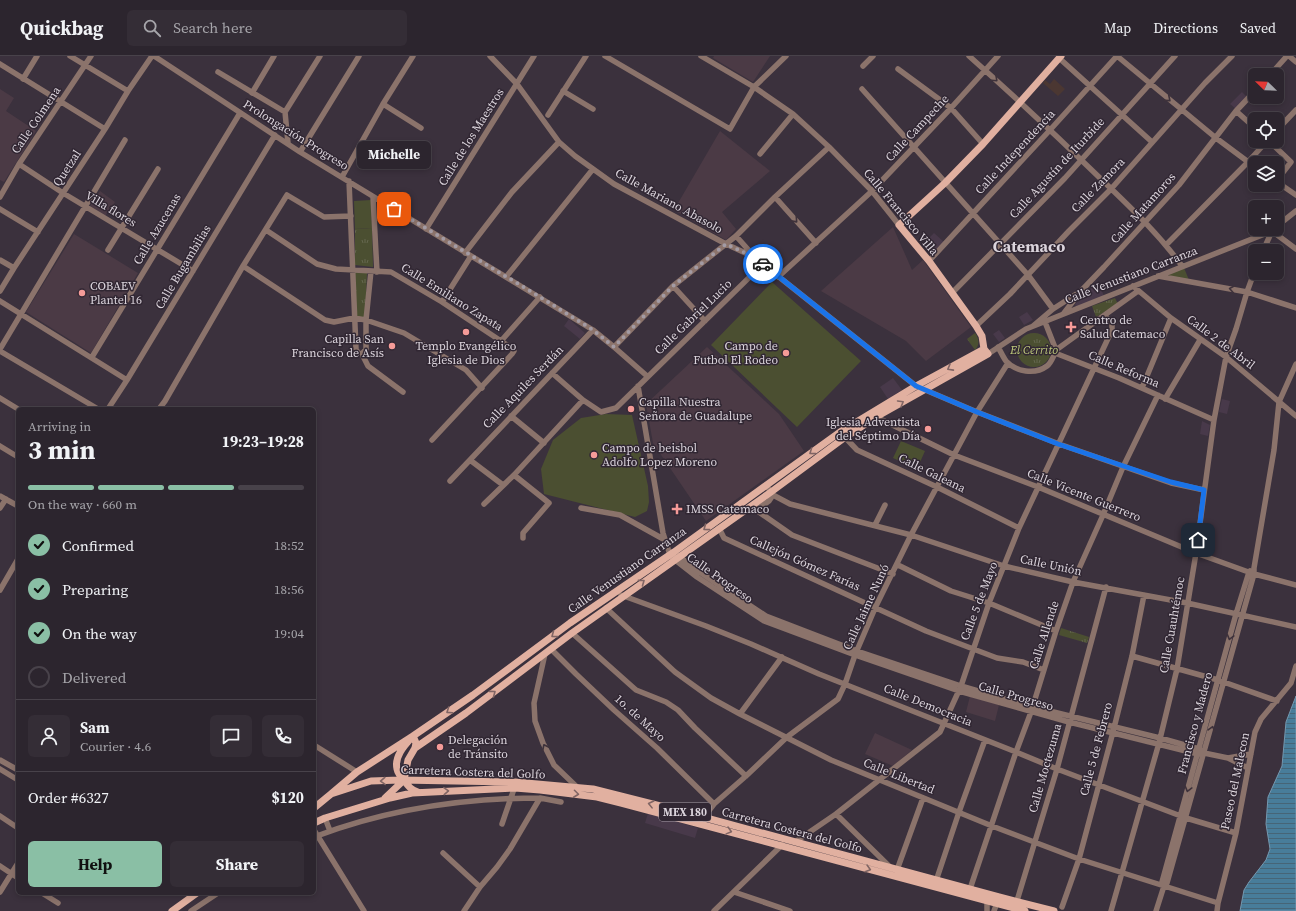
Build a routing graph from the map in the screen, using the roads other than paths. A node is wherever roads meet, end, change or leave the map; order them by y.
1 (37, 56) edge
2 (70, 56) edge
3 (91, 56) edge
4 (153, 56) edge
5 (274, 56) edge
6 (320, 56) edge
7 (359, 56) edge
8 (413, 56) edge
9 (490, 56) edge
10 (534, 56) edge
11 (586, 56) edge
12 (604, 56) edge
13 (701, 56) edge
14 (786, 56) edge
15 (873, 56) edge
16 (969, 56) edge
17 (998, 56) edge
18 (1117, 56) edge
19 (1175, 56) edge
20 (1232, 56) edge
21 (1288, 56) edge
22 (1060, 57) edge
23 (1296, 62) edge
24 (0, 64) edge
25 (85, 65) junction
26 (862, 66) dead end
27 (1277, 68) edge
28 (898, 69) dead end
29 (985, 70) junction
30 (218, 72) dead end
31 (23, 78) junction
32 (1150, 83) junction
33 (517, 84) junction
34 (754, 87) junction
35 (1090, 87) junction
36 (862, 89) dead end
37 (128, 91) junction
38 (564, 91) junction
39 (252, 93) junction
40 (1248, 98) edge
41 (61, 101) junction
42 (1020, 102) junction
43 (383, 104) junction
44 (951, 108) junction
45 (593, 109) dead end
46 (1181, 109) junction
47 (1296, 110) edge
48 (1236, 111) junction
49 (285, 112) junction
50 (240, 113) junction
51 (793, 114) junction
52 (548, 115) dead end
53 (1122, 116) junction
54 (1248, 122) edge
55 (1284, 123) edge
56 (421, 128) dead end
57 (105, 129) junction
58 (1050, 130) junction
59 (275, 135) junction
60 (1216, 138) junction
61 (125, 140) dead end
62 (559, 142) junction
63 (1152, 142) junction
64 (288, 144) junction
65 (983, 144) junction
66 (829, 147) junction
67 (914, 147) junction
68 (1261, 148) edge
69 (1276, 148) edge
70 (300, 152) junction
71 (760, 154) dead end
72 (1254, 156) edge
73 (1081, 159) junction
74 (1248, 162) joint
75 (19, 164) junction
76 (593, 168) junction
77 (158, 169) dead end
78 (1284, 172) edge
79 (342, 177) junction
80 (349, 181) junction
81 (945, 183) junction
82 (1284, 186) edge
83 (1111, 189) junction
84 (872, 191) junction
85 (63, 193) junction
86 (1296, 195) edge
87 (0, 196) edge
88 (373, 197) junction
89 (775, 197) junction
90 (86, 206) junction
91 (0, 209) edge
92 (1296, 210) edge
93 (972, 214) junction
94 (351, 216) junction
95 (1284, 220) edge
96 (1146, 223) junction
97 (899, 225) junction
98 (122, 228) junction
99 (426, 229) junction
100 (266, 230) junction
101 (38, 232) junction
102 (736, 236) junction
103 (1259, 236) edge
104 (1280, 236) edge
105 (816, 243) junction
106 (726, 244) junction
107 (1000, 244) junction
108 (1166, 245) junction
109 (158, 249) junction
110 (1296, 249) edge
111 (108, 250) dead end
112 (468, 255) junction
113 (754, 257) junction
114 (0, 260) edge
115 (928, 261) junction
116 (763, 264) junction
117 (243, 266) junction
118 (1182, 266) junction
119 (14, 268) junction
120 (352, 269) junction
121 (193, 271) junction
122 (371, 271) junction
123 (377, 272) junction
124 (1028, 275) junction
125 (1157, 276) junction
126 (506, 277) junction
127 (778, 277) junction
128 (1251, 280) edge
129 (673, 286) junction
130 (1133, 286) junction
131 (0, 291) edge
132 (1081, 291) junction
133 (1138, 291) junction
134 (1247, 292) junction
135 (952, 293) junction
136 (540, 297) junction
137 (0, 301) edge
138 (442, 302) junction
139 (1296, 308) edge
140 (1053, 309) junction
141 (22, 313) junction
142 (1063, 314) junction
143 (1105, 315) junction
144 (354, 318) junction
145 (1171, 318) junction
146 (366, 320) junction
147 (705, 321) junction
148 (1045, 322) junction
149 (976, 326) junction
150 (1033, 326) junction
151 (593, 330) junction
152 (1200, 340) junction
153 (501, 341) junction
154 (614, 347) junction
155 (998, 347) junction
156 (0, 350) edge
157 (1056, 351) junction
158 (986, 352) junction
159 (362, 354) junction
160 (92, 357) junction
161 (1226, 357) junction
162 (1008, 364) junction
163 (1296, 364) edge
164 (1094, 368) junction
165 (552, 373) junction
166 (647, 376) junction
167 (127, 380) junction
168 (638, 386) junction
169 (916, 386) junction
170 (482, 388) junction
171 (1142, 388) junction
172 (923, 390) junction
173 (403, 392) dead end
174 (1158, 396) junction
175 (0, 398) edge
176 (1165, 399) junction
177 (583, 400) junction
178 (1279, 402) junction
179 (95, 407) edge
180 (109, 407) edge
181 (160, 407) edge
182 (16, 408) edge
183 (977, 412) junction
184 (869, 413) junction
185 (511, 416) junction
186 (1296, 416) edge
187 (876, 417) junction
188 (1214, 420) junction
189 (842, 435) junction
190 (432, 440) dead end
191 (544, 443) junction
192 (1058, 444) junction
193 (0, 446) edge
194 (954, 455) junction
195 (16, 456) edge
196 (470, 460) junction
197 (1123, 466) junction
198 (514, 475) junction
199 (450, 481) dead end
200 (503, 485) junction
201 (766, 485) junction
202 (937, 487) junction
203 (1038, 487) junction
204 (1204, 490) junction
205 (772, 494) junction
206 (3, 497) edge
207 (484, 504) dead end
208 (16, 505) edge
209 (885, 505) dead end
210 (0, 508) edge
211 (581, 508) dead end
212 (1103, 515) junction
213 (875, 525) junction
214 (719, 528) junction
215 (1019, 528) junction
216 (523, 535) dead end
217 (912, 535) junction
218 (665, 540) junction
219 (1196, 553) junction
220 (673, 554) junction
221 (16, 562) edge
222 (898, 565) junction
223 (1004, 566) junction
224 (1252, 572) junction
225 (893, 574) junction
226 (1073, 582) junction
227 (1296, 585) edge
228 (1106, 587) junction
229 (0, 590) edge
230 (617, 590) junction
231 (1144, 595) junction
232 (622, 597) junction
233 (989, 603) junction
234 (1187, 603) junction
235 (876, 606) junction
236 (606, 608) junction
237 (1239, 614) junction
238 (1296, 627) edge
239 (1056, 631) junction
240 (572, 633) junction
241 (551, 649) junction
242 (972, 649) junction
243 (856, 653) junction
244 (545, 654) junction
245 (1132, 656) junction
246 (782, 657) junction
247 (1296, 666) edge
248 (1177, 669) junction
249 (1044, 670) junction
250 (1218, 680) junction
251 (1224, 682) junction
252 (845, 684) junction
253 (960, 689) junction
254 (1277, 701) junction
255 (1032, 709) junction
256 (740, 714) junction
257 (1070, 719) junction
258 (944, 724) junction
259 (1113, 729) junction
260 (413, 736) junction
261 (787, 737) junction
262 (986, 740) junction
263 (1159, 741) junction
264 (316, 746) edge
265 (416, 748) junction
266 (1016, 752) junction
267 (1198, 752) junction
268 (1204, 753) junction
269 (1251, 754) junction
270 (1228, 758) junction
271 (0, 760) edge
272 (0, 768) edge
273 (1248, 768) junction
274 (16, 769) edge
275 (1057, 769) junction
276 (357, 772) junction
277 (746, 776) junction
278 (16, 779) edge
279 (404, 780) junction
280 (878, 780) junction
281 (515, 785) junction
282 (1098, 785) junction
283 (578, 788) junction
284 (419, 793) junction
285 (331, 794) junction
286 (512, 798) junction
287 (540, 798) junction
288 (923, 798) junction
289 (382, 800) junction
290 (561, 802) dead end
291 (1142, 802) junction
292 (714, 804) junction
293 (316, 806) edge
294 (959, 812) junction
295 (836, 814) junction
296 (0, 816) edge
297 (1184, 817) junction
298 (325, 818) junction
299 (703, 821) junction
300 (316, 822) edge
301 (502, 824) dead end
302 (992, 826) junction
303 (16, 827) edge
304 (330, 831) junction
305 (1236, 833) junction
306 (316, 837) edge
307 (316, 839) edge
308 (795, 842) junction
309 (1034, 842) junction
310 (782, 845) junction
311 (443, 853) dead end
312 (1079, 859) junction
313 (0, 866) edge
314 (16, 866) edge
315 (894, 869) junction
316 (1122, 872) junction
317 (11, 874) junction
318 (16, 877) edge
319 (936, 880) junction
320 (480, 886) junction
321 (1164, 886) junction
322 (970, 889) junction
323 (0, 892) edge
324 (734, 892) junction
325 (45, 895) edge
326 (194, 895) edge
327 (215, 895) edge
328 (987, 897) junction
329 (998, 900) junction
330 (1218, 902) junction
331 (58, 903) dead end
332 (1015, 905) junction
333 (774, 906) junction
334 (1062, 907) dead end
335 (1037, 909) edge
336 (172, 911) edge
337 (191, 911) edge
338 (364, 911) edge
339 (464, 911) edge
340 (714, 911) edge
341 (770, 911) edge
342 (790, 911) edge
343 (987, 911) edge
344 (994, 911) edge
345 (1025, 911) edge
346 (1054, 911) edge
347 (1111, 911) edge
348 (1156, 911) edge
349 (1217, 911) edge

1 - 31 street
2 - 25 street
3 - 25 street, Calle Colmena
4 - 37 street, Quetzal
4 - 50 street, Prolongación Progreso
5 - 39 street
6 - 49 street
7 - 70 street
8 - 43 street
9 - 33 street, Calle Mariano Abasolo
10 - 33 street, Calle de los Maestros
11 - 38 street
12 - 34 street
13 - 34 street, Calle Francisco Villa
14 - 34 street
15 - 26 street
16 - 29 street
17 - 29 street, Calle Campeche
18 - 32 street
18 - 35 street, Calle Independencia
19 - 32 street, Calle Agustín de Iturbide
20 - 46 street, Calle Zamora
21 - 23 street
21 - 27 street
22 - 35 street
22 - 42 main road
24 - 31 street
25 - 37 street
25 - 41 street, Calle Colmena
28 - 44 street
29 -> 42 street
29 - 44 street, Calle Campeche
30 - 39 street
31 - 41 street
32 -> 46 street
32 - 53 street, Calle Agustín de Iturbide
33 - 62 street, Calle Mariano Abasolo
33 - 99 street, Calle de los Maestros
34 - 51 street, Calle Francisco Villa
35 - 53 street
35 - 58 street, Calle Independencia
36 - 67 street
37 - 57 street, Quetzal
38 - 45 street
38 - 52 street
39 - 49 street
40 - 48 street, Calle Matamoros
41 - 57 street
41 - 75 street, Calle Colmena
42 - 58 street
42 - 65 main road
43 - 56 street
43 - 79 street
44 - 65 street
44 - 67 street, Calle Campeche
46 - 60 street
46 - 63 street, Calle Zamora
47 - 55 street
48 - 54 street
48 - 60 street, Calle Matamoros
49 - 64 street
50 - 59 street, Prolongación Progreso
50 - 109 street, Calle Azucenas
51 - 66 street, Calle Francisco Villa
51 - 71 street
53 - 63 street
53 - 73 street, Calle Agustín de Iturbide
57 - 85 street, Quetzal
58 - 73 street
58 - 93 street, Calle Independencia
59 - 64 street, Prolongación Progreso
59 - 121 street, Calle Bugambilias
60 - 74 street
60 - 96 street, Calle Matamoros
61 - 90 street
62 - 76 street, Calle Mariano Abasolo
62 - 112 street
63 - 83 street, Calle Zamora
64 - 70 street, Prolongación Progreso
65 - 81 main road
66 - 84 street, Calle Francisco Villa
66 - 89 street
67 - 81 street
67 - 84 street, Calle Campeche
68 - 72 street
69 - 78 street
70 - 79 street, Prolongación Progreso
73 - 83 street
73 - 107 street, Calle Agustín de Iturbide
74 - 108 street
75 - 85 street, Villa flores
75 - 87 street, Calle Colmena
76 - 106 street, Calle Mariano Abasolo
76 - 126 street
77 - 98 street
79 - 80 street, Prolongación Progreso
80 - 88 street, Prolongación Progreso
80 - 94 street
81 - 93 street
81 - 97 main road
82 - 86 street
83 - 96 street
83 - 124 street, Calle Zamora
84 - 97 street, Calle Francisco Villa
84 - 105 street, Calle Campeche
85 - 90 street, Villa flores
85 - 101 street, Quetzal
88 - 99 street, Prolongación Progreso
88 - 123 street
89 - 102 street
89 -> 105 street
90 - 98 street, Villa flores
90 - 141 street
91 - 101 street
92 - 95 street
93 - 107 street
93 - 115 street, Calle Independencia
94 - 100 street
94 - 120 street
96 - 108 street
96 - 132 street, Calle Matamoros
97 - 115 main road, Calle Francisco Villa
98 - 109 street, Villa flores
98 - 111 street
99 - 112 street, Prolongación Progreso
100 - 117 street
100 - 120 street, Calle Emiliano Zapata
101 - 119 street, Quetzal
102 - 106 street
102 - 113 street
103 - 118 street, Calle Venustiano Carranza
104 - 110 street
105 - 127 street, Calle Campeche
106 - 113 street, Calle Mariano Abasolo
106 - 129 street
107 - 124 street
107 - 135 street, Calle Agustín de Iturbide
108 - 118 street
109 - 121 street, Villa flores
109 - 160 street, Calle Azucenas
112 - 126 street, Prolongación Progreso
112 - 138 street
113 - 116 street, Calle Mariano Abasolo
114 - 119 street
115 - 135 main road, Calle Francisco Villa
116 - 127 street, Calle Mariano Abasolo
116 - 147 street, Calle Gabriel Lucio
117 - 144 street
117 - 181 street
118 - 125 street, Calle Venustiano Carranza
119 - 131 street, Quetzal
120 - 122 street, Calle Emiliano Zapata
120 - 144 street
121 - 167 street, Calle Bugambilias
122 - 123 street, Calle Emiliano Zapata
122 - 146 street
123 - 138 street, Calle Emiliano Zapata
124 - 140 street
124 - 149 street, Calle Zamora
125 - 130 street, Calle Venustiano Carranza
134 -> 125 street
126 - 136 street, Prolongación Progreso
127 - 169 street, Calle Mariano Abasolo
128 - 134 street, Calle Cuauhtémoc
129 - 147 street
129 - 154 street
130 - 133 street, Calle 2 de Abril
130 - 142 street, Calle Venustiano Carranza
132 - 140 street, Calle Matamoros
132 - 142 street
133 - 143 street
133 - 145 street, Calle 2 de Abril
134 - 139 street
134 - 161 street, Calle Cuauhtémoc
135 - 149 main road, Calle Francisco Villa
136 - 151 street, Prolongación Progreso
136 - 153 street
137 - 141 street
138 - 153 street, Calle Emiliano Zapata
140 - 150 street, Calle Matamoros
141 - 156 street
141 - 160 street
142 - 148 street, Calle Venustiano Carranza
143 - 157 street
143 - 164 street, Calle 5 de Mayo
144 - 146 street
144 - 159 street
145 - 152 street, Calle 2 de Abril
145 - 171 street
146 - 159 street
146 - 170 street
147 - 166 street, Calle Gabriel Lucio
148 - 150 street, Calle Venustiano Carranza
148 - 157 street
149 - 158 main road, Calle Francisco Villa
150 - 155 street, Calle Venustiano Carranza
151 - 154 street, Prolongación Progreso
151 - 165 street, Calle Aquiles Serdán
152 - 161 street, Calle 2 de Abril
152 - 176 street
153 - 170 street, Calle Emiliano Zapata
154 - 166 street, Prolongación Progreso
155 - 158 street, Calle Venustiano Carranza
155 - 162 street
156 - 179 street
157 - 162 street
157 - 164 street, Calle Reforma
158 -> 169 main road, Calle Venustiano Carranza
158 - 172 main road, Calle Venustiano Carranza
159 - 173 street
160 - 167 street
161 - 178 street, Calle 2 de Abril
161 - 188 street, Calle Cuauhtémoc
162 - 183 street, Calle Jaime Nunó
163 - 178 street, Francisco y Madero
164 - 171 street, Calle Reforma
164 - 192 street, Calle 5 de Mayo
165 - 177 street
165 - 185 street, Calle Aquiles Serdán
166 - 168 street, Calle Gabriel Lucio
167 - 180 street, Calle Bugambilias
168 - 177 street, Calle Gabriel Lucio
168 - 218 street
169 - 172 street, Calle Mariano Abasolo
169 - 184 main road, Calle Venustiano Carranza
170 - 190 street
171 - 174 street, Calle Reforma
172 - 183 street
187 -> 172 main road, Calle Venustiano Carranza
174 - 176 street, Calle Reforma
174 - 197 street, Calle Allende
175 - 182 street
176 - 188 street, Calle Reforma
177 - 191 street
178 - 186 street, Calle 2 de Abril
178 - 224 street, Francisco y Madero
183 - 192 street
183 - 194 street, Calle Jaime Nunó
184 - 187 street, Calle Vicente Guerrero
184 - 189 main road, Calle Venustiano Carranza
185 - 191 street
185 - 196 street, Calle Aquiles Serdán
187 - 189 main road, Calle Venustiano Carranza
187 - 194 street, Calle Vicente Guerrero
188 - 204 street, Calle Cuauhtémoc
189 -> 201 main road, Calle Venustiano Carranza
189 - 202 street, Calle Galeana
189 - 205 main road, Calle Venustiano Carranza
191 - 198 street
192 - 197 street
192 - 203 street, Calle 5 de Mayo
193 - 195 street
194 - 202 street, Calle Jaime Nunó
194 - 203 street, Calle Vicente Guerrero
196 - 199 street, Calle Aquiles Serdán
196 - 200 street
197 - 204 street
197 - 212 street, Calle Allende
198 - 200 street
198 - 216 street
200 - 207 street
201 - 205 street, Calle Unión
201 -> 220 main road, Calle Venustiano Carranza
202 - 215 street, Calle Galeana
202 - 217 street, Calle Jaime Nunó
203 - 212 street, Calle Vicente Guerrero
203 - 215 street, Calle 5 de Mayo
204 - 219 street, Calle Cuauhtémoc
205 - 213 street, Calle Unión
205 - 214 main road, Calle Venustiano Carranza
205 - 225 street
206 - 208 street
206 - 210 street
209 - 213 street
211 - 218 street
212 - 219 street, Calle Vicente Guerrero
212 - 226 street, Calle Allende
213 - 217 street, Calle Unión
214 - 220 main road, Calle Venustiano Carranza
214 - 235 street, Callejón Gómez Farías
215 - 223 street, Calle 5 de Mayo
217 - 222 street, Calle Jaime Nunó
217 - 223 street, Calle Unión
218 - 220 street
219 - 224 street, Calle Vicente Guerrero
219 - 234 street, Calle Cuauhtémoc
220 - 230 main road, Calle Venustiano Carranza
232 -> 220 main road, Calle Venustiano Carranza
220 - 243 street, Calle Progreso
221 - 229 street
222 - 225 street, Calle Jaime Nunó
222 - 233 street
223 - 226 street, Calle Unión
223 - 233 street, Calle 5 de Mayo
224 - 227 street, Calle Vicente Guerrero
224 - 237 street, Francisco y Madero
225 - 235 street, Calle Jaime Nunó
226 - 228 street, Calle Unión
226 - 239 street, Calle Allende
228 - 231 street, Calle Unión
228 - 257 street, Calle Moctezuma
230 - 232 street
230 -> 260 main road, Calle Venustiano Carranza
231 - 234 street, Calle Unión
231 - 245 street, Calle 5 de Febrero
232 - 236 main road, Calle Venustiano Carranza
232 - 246 street, Calle Democracia
233 - 239 street
233 - 242 street, Calle 5 de Mayo
234 - 237 street, Calle Unión
234 - 248 street, Calle Cuauhtémoc
235 - 242 street, Callejón Gómez Farías
235 - 243 street, Calle Jaime Nunó
236 - 240 main road, Calle Venustiano Carranza
236 - 256 street, Calle Libertad
237 - 238 street, Calle Unión
237 -> 250 street, Francisco y Madero
237 - 251 street, Francisco y Madero
239 - 249 street, Calle Allende
240 - 241 main road, Calle Venustiano Carranza
240 - 277 street
241 - 244 main road, Calle Venustiano Carranza
241 - 292 street, 1o. de Mayo
242 - 249 street, Callejón Gómez Farías
242 - 253 street, Calle 5 de Mayo
243 - 252 street, Calle Jaime Nunó
243 - 253 street, Calle Progreso
265 -> 244 main road, Calle Venustiano Carranza
283 -> 244 street
245 - 248 street
245 - 259 street, Calle 5 de Febrero
246 - 252 street, Calle Democracia
246 - 256 street
247 - 254 street, Paseo del Malecon
248 - 250 street
248 - 263 street, Calle Cuauhtémoc
249 - 255 street, Calle Allende
250 - 251 street
250 - 267 street, Francisco y Madero
251 - 254 street
268 -> 251 street, Francisco y Madero
252 - 258 street, Calle Democracia
252 - 261 street, Calle Jaime Nunó
253 - 255 street, Calle Progreso
253 - 258 street, Calle 5 de Mayo
254 - 269 street, Paseo del Malecon
255 - 257 street, Calle Progreso
255 - 266 street, Calle Allende
256 - 261 street, Calle Libertad
257 - 259 street, Calle Progreso
257 - 275 street, Calle Moctezuma
258 - 262 street, Calle Democracia
258 - 280 street, Calle 5 de Mayo
259 - 263 street, Calle Progreso
259 - 282 street, Calle 5 de Febrero
260 - 265 main road
260 - 276 main road, Calle Venustiano Carranza
260 - 279 main road
261 - 277 street, Calle Jaime Nunó
261 - 280 street, Calle Libertad
262 - 266 street, Calle Democracia
262 - 294 street
263 - 267 street, Calle Progreso
263 - 291 street, Calle Cuauhtémoc
264 - 276 street
265 - 279 main road
266 - 275 street, Calle Democracia
266 - 302 street, Calle Allende
267 - 268 street, Calle Progreso
267 -> 297 street, Francisco y Madero
268 - 270 street, Calle Progreso
268 - 297 street, Francisco y Madero
269 - 270 street
269 - 273 street, Paseo del Malecon
270 - 273 street, Calle Progreso
271 - 274 street
272 - 278 street
273 - 305 street, Paseo del Malecon
275 - 282 street, Calle Democracia
275 - 309 street, Calle Moctezuma
276 - 285 main road, Calle Venustiano Carranza
277 - 292 street, Calle Jaime Nunó
279 - 281 main road, Carretera Costera del Golfo / MEX 180
279 - 284 main road
279 -> 285 main road, Carretera Costera del Golfo / MEX 180
279 - 289 main road
280 - 288 street, Calle Libertad
280 - 295 street, Calle 5 de Mayo
281 - 283 main road, Carretera Costera del Golfo / MEX 180
284 -> 281 main road, Carretera Costera del Golfo / MEX 180
281 - 286 street
281 -> 299 main road, Carretera Costera del Golfo / MEX 180
282 - 291 street, Calle Democracia
282 - 312 street, Calle 5 de Febrero
299 -> 283 main road, Carretera Costera del Golfo / MEX 180
284 - 289 main road, Carretera Costera del Golfo / MEX 180
285 - 293 main road, Carretera Costera del Golfo / MEX 180
286 - 287 street
286 - 301 street
286 - 304 street
287 - 290 street
287 - 320 street
288 - 294 street, Calle Libertad
288 - 315 street
289 - 298 main road, Carretera Costera del Golfo / MEX 180
291 - 297 street, Calle Democracia
291 - 316 street, Calle Cuauhtémoc
292 - 299 street, Calle Jaime Nunó
294 - 302 street, Calle Libertad
294 - 319 street
295 - 308 street, Calle 5 de Mayo
295 - 315 street
296 - 303 street
297 - 305 street, Calle Democracia
297 - 321 street, Francisco y Madero
298 - 300 main road, Carretera Costera del Golfo / MEX 180
298 - 304 street
299 - 308 main road, Carretera Costera del Golfo / MEX 180
299 -> 310 main road, Carretera Costera del Golfo / MEX 180
302 - 309 street, Calle Libertad
302 - 322 street, Calle Allende
304 - 306 street
305 - 330 street, Paseo del Malecon
307 - 338 street
308 - 315 main road, Carretera Costera del Golfo / MEX 180
309 - 312 street, Calle Libertad
309 - 332 street, Calle Moctezuma
310 - 324 street
310 -> 328 main road, Carretera Costera del Golfo / MEX 180
311 - 320 street
312 - 316 street, Calle Libertad
312 - 334 street, Calle 5 de Febrero
313 - 317 street
314 - 317 street
315 - 319 main road, Carretera Costera del Golfo / MEX 180
316 - 321 street, Calle Libertad
316 - 347 street, Calle Cuauhtémoc
317 - 318 street
317 - 323 street
319 - 322 main road, Carretera Costera del Golfo / MEX 180
320 - 339 street
321 - 330 street, Calle Libertad
321 - 348 street, Francisco y Madero
322 - 328 main road, Carretera Costera del Golfo / MEX 180
324 - 333 street
324 - 340 street
325 - 331 street
326 - 336 main road
327 - 337 street
328 - 329 main road, Carretera Costera del Golfo / MEX 180
328 - 343 street
329 - 332 main road, Carretera Costera del Golfo / MEX 180
329 - 344 street
330 - 349 street, Paseo del Malecon
332 - 335 main road, Carretera Costera del Golfo / MEX 180
332 - 345 main road, Carretera Costera del Golfo / MEX 180
333 - 341 street
333 - 342 street
335 - 346 main road, Carretera Costera del Golfo / MEX 180

